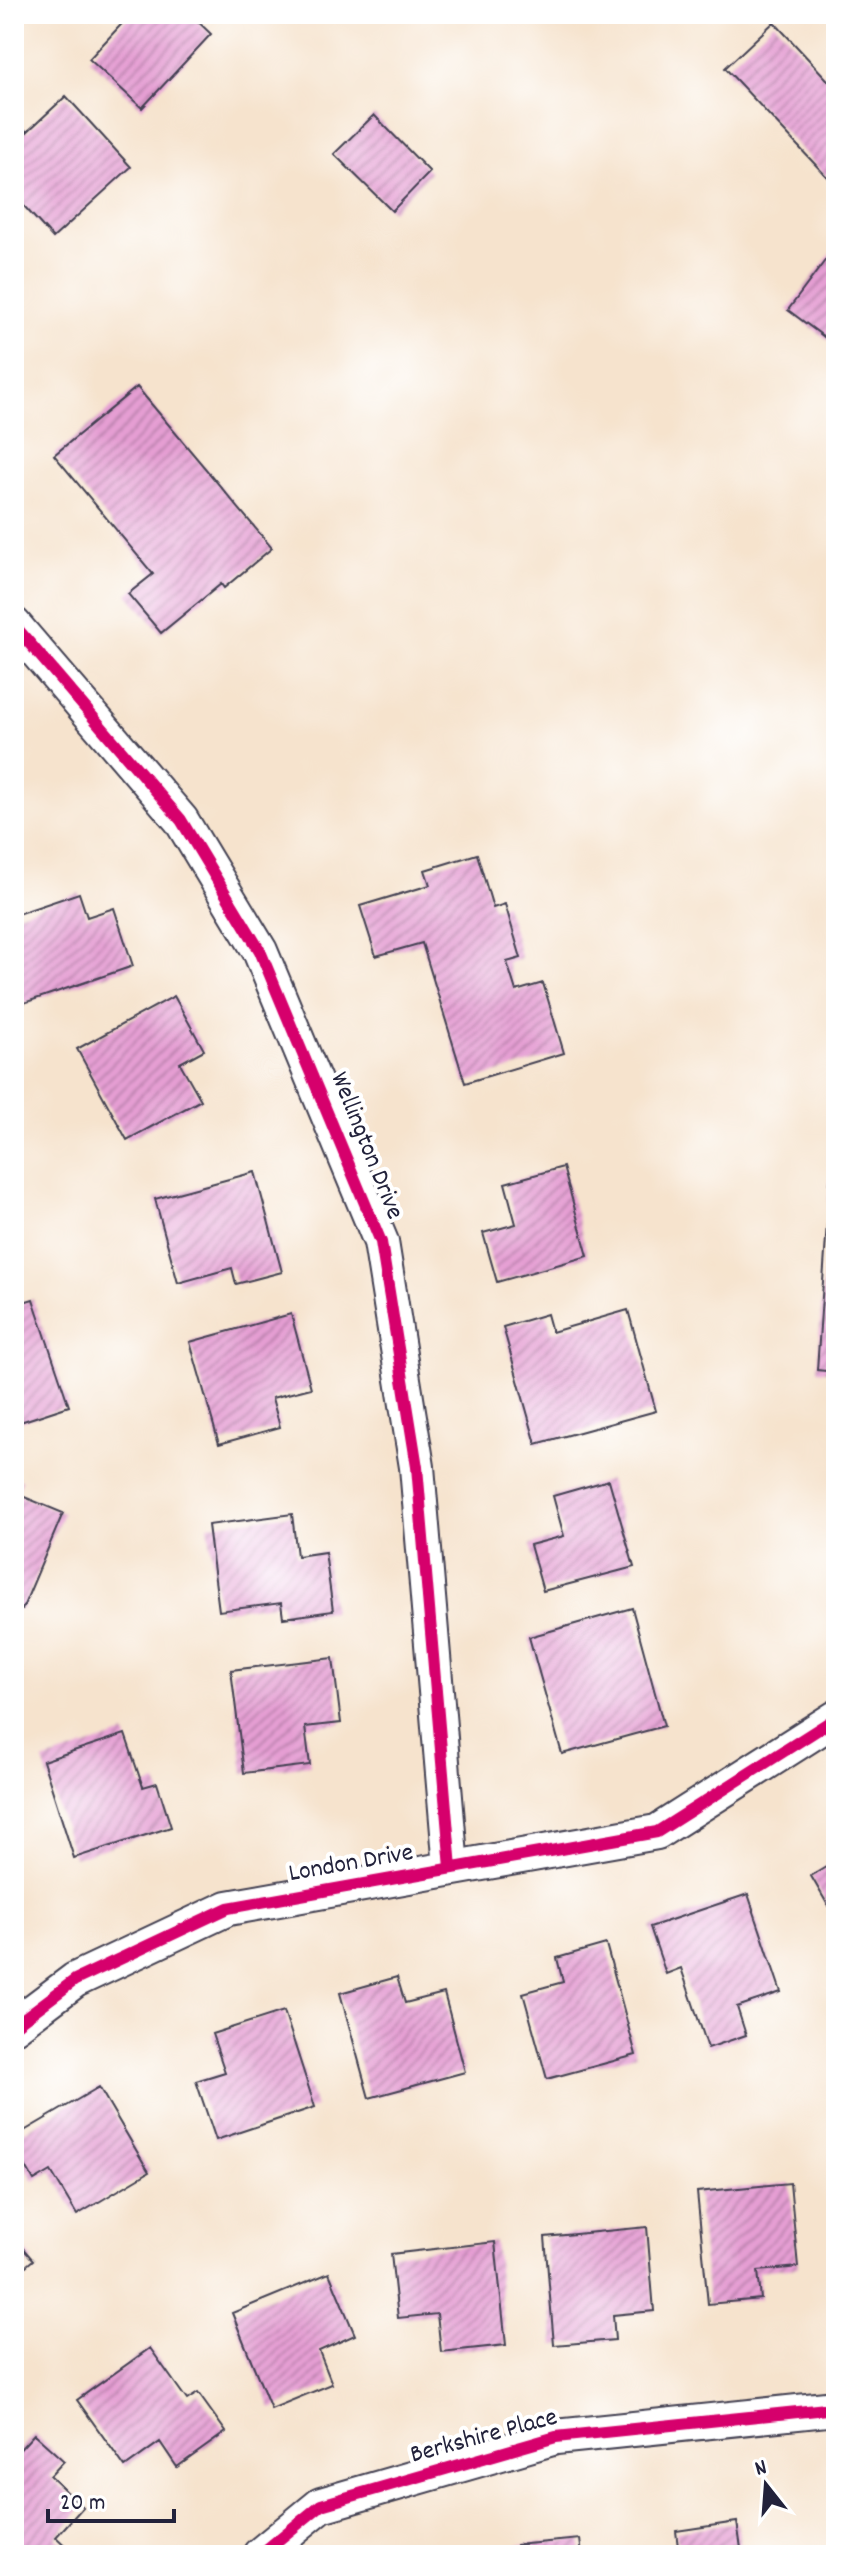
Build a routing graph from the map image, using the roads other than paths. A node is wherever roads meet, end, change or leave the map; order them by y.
1 (14, 625) edge
2 (836, 1718) edge
3 (451, 1868) junction
4 (14, 2026) edge
5 (836, 2408) edge
6 (260, 2555) edge

1 - 3 street, Wellington Drive
2 - 3 street, London Drive
3 - 4 street, London Drive
5 - 6 street, Berkshire Place

